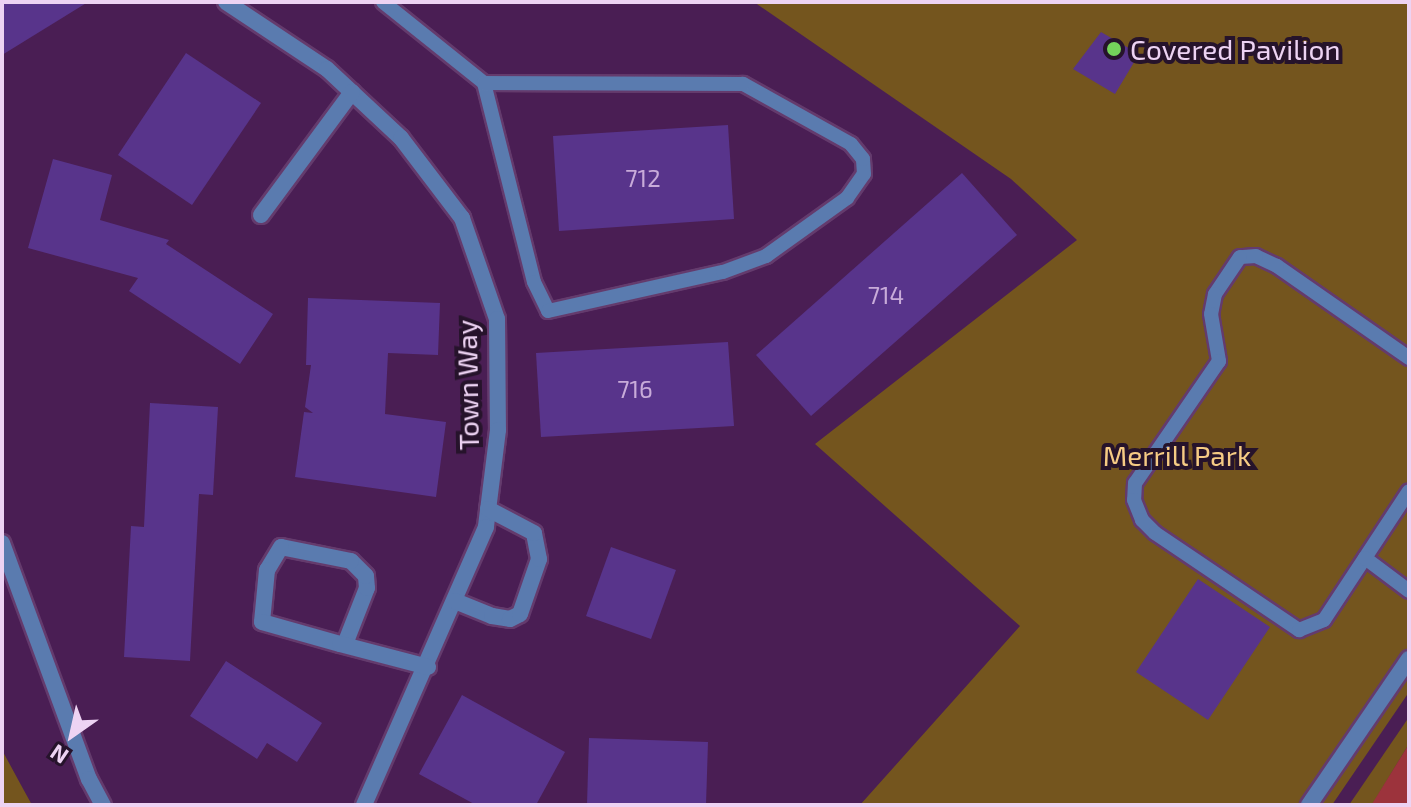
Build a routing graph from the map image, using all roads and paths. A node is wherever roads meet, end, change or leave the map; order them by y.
1 (226, 2) edge
2 (383, 2) edge
3 (484, 83) junction
4 (352, 92) junction
5 (261, 215) dead end
6 (1409, 358) edge
7 (1409, 491) edge
8 (488, 509) junction
9 (2, 543) edge
10 (1365, 558) junction
11 (1409, 591) edge
12 (455, 601) junction
13 (345, 644) junction
14 (1409, 659) edge
15 (428, 667) junction
16 (103, 805) edge
17 (364, 805) edge
18 (1309, 805) edge

1 - 4 street, Town Way
2 - 3 lane
3 - 3 lane
4 - 5 street
4 - 8 street, Town Way
6 - 10 lane
7 - 10 lane
8 - 12 street, Town Way
8 - 12 street
9 - 16 street
10 - 11 lane
12 - 15 street, Town Way
13 - 13 street
13 - 15 street
14 - 18 street
15 - 17 street, Town Way

